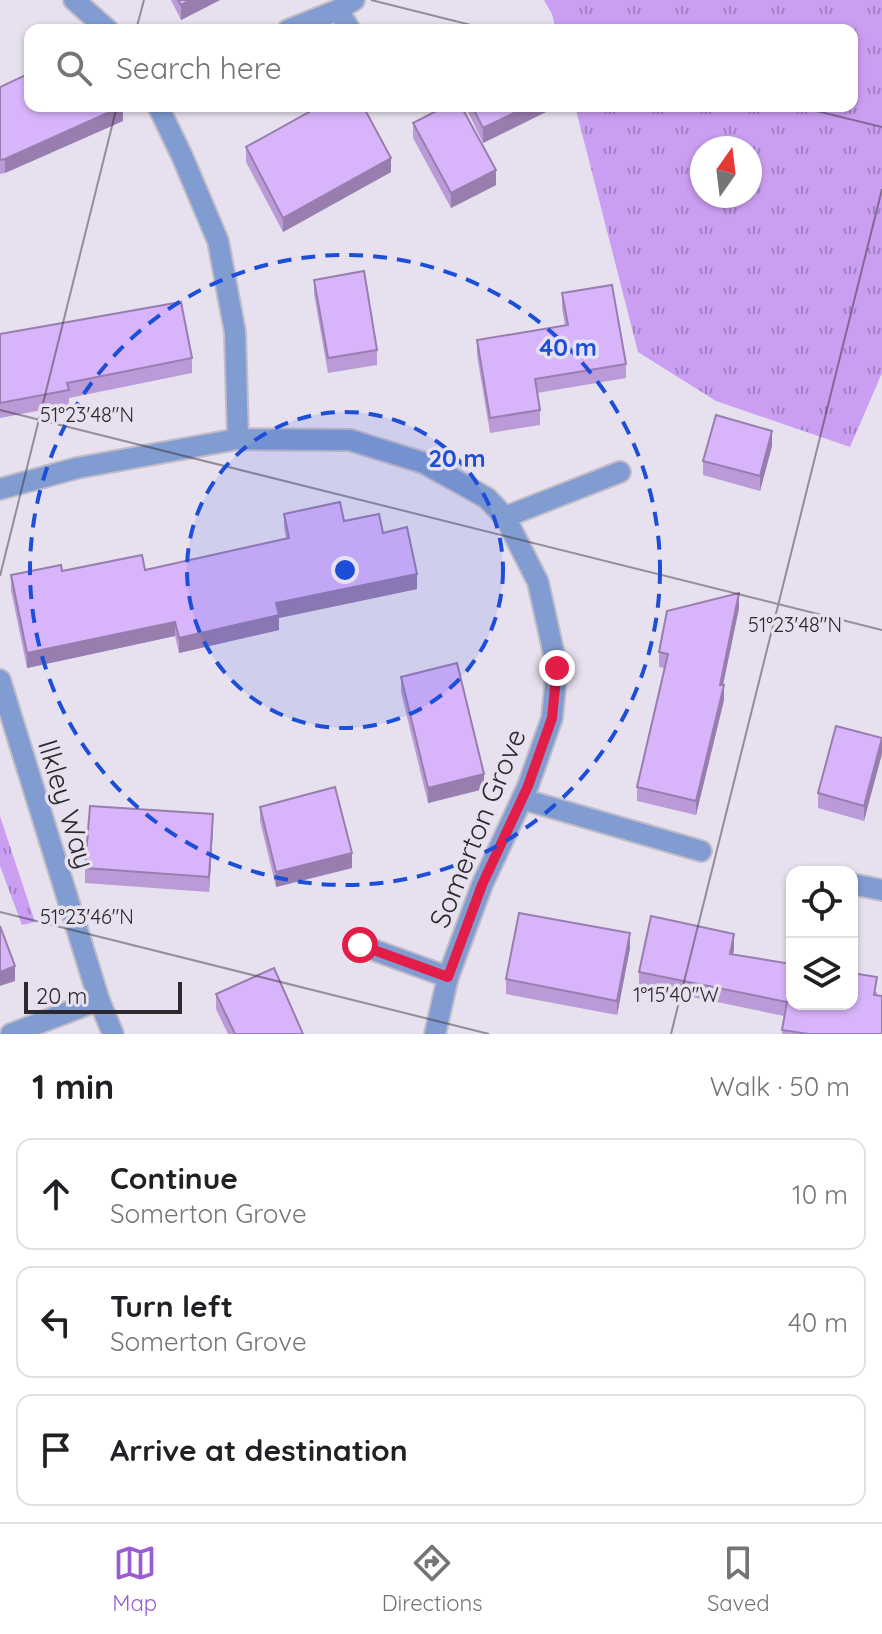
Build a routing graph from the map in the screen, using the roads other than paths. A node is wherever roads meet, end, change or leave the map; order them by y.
1 (74, 0) edge
2 (346, 5) edge
3 (101, 24) edge
4 (302, 24) edge
5 (161, 112) edge
6 (238, 439) junction
7 (620, 472) dead end
8 (0, 489) edge
9 (505, 517) junction
10 (0, 680) edge
11 (522, 799) junction
12 (701, 851) dead end
13 (858, 885) edge
14 (882, 890) edge
15 (360, 945) dead end
16 (448, 977) junction
17 (99, 1000) junction
18 (11, 1034) edge
19 (113, 1034) edge
20 (435, 1034) edge

1 - 3 street
2 - 4 street
5 - 6 street
6 - 8 street, Somerton Grove
6 - 9 street, Somerton Grove
7 - 9 street
9 - 11 street, Somerton Grove
10 - 17 street, Ilkley Way
11 - 12 street
11 - 16 street, Somerton Grove
13 - 14 street
15 - 16 street
16 - 20 street, Somerton Grove
17 - 18 street
17 - 19 street, Ilkley Way

